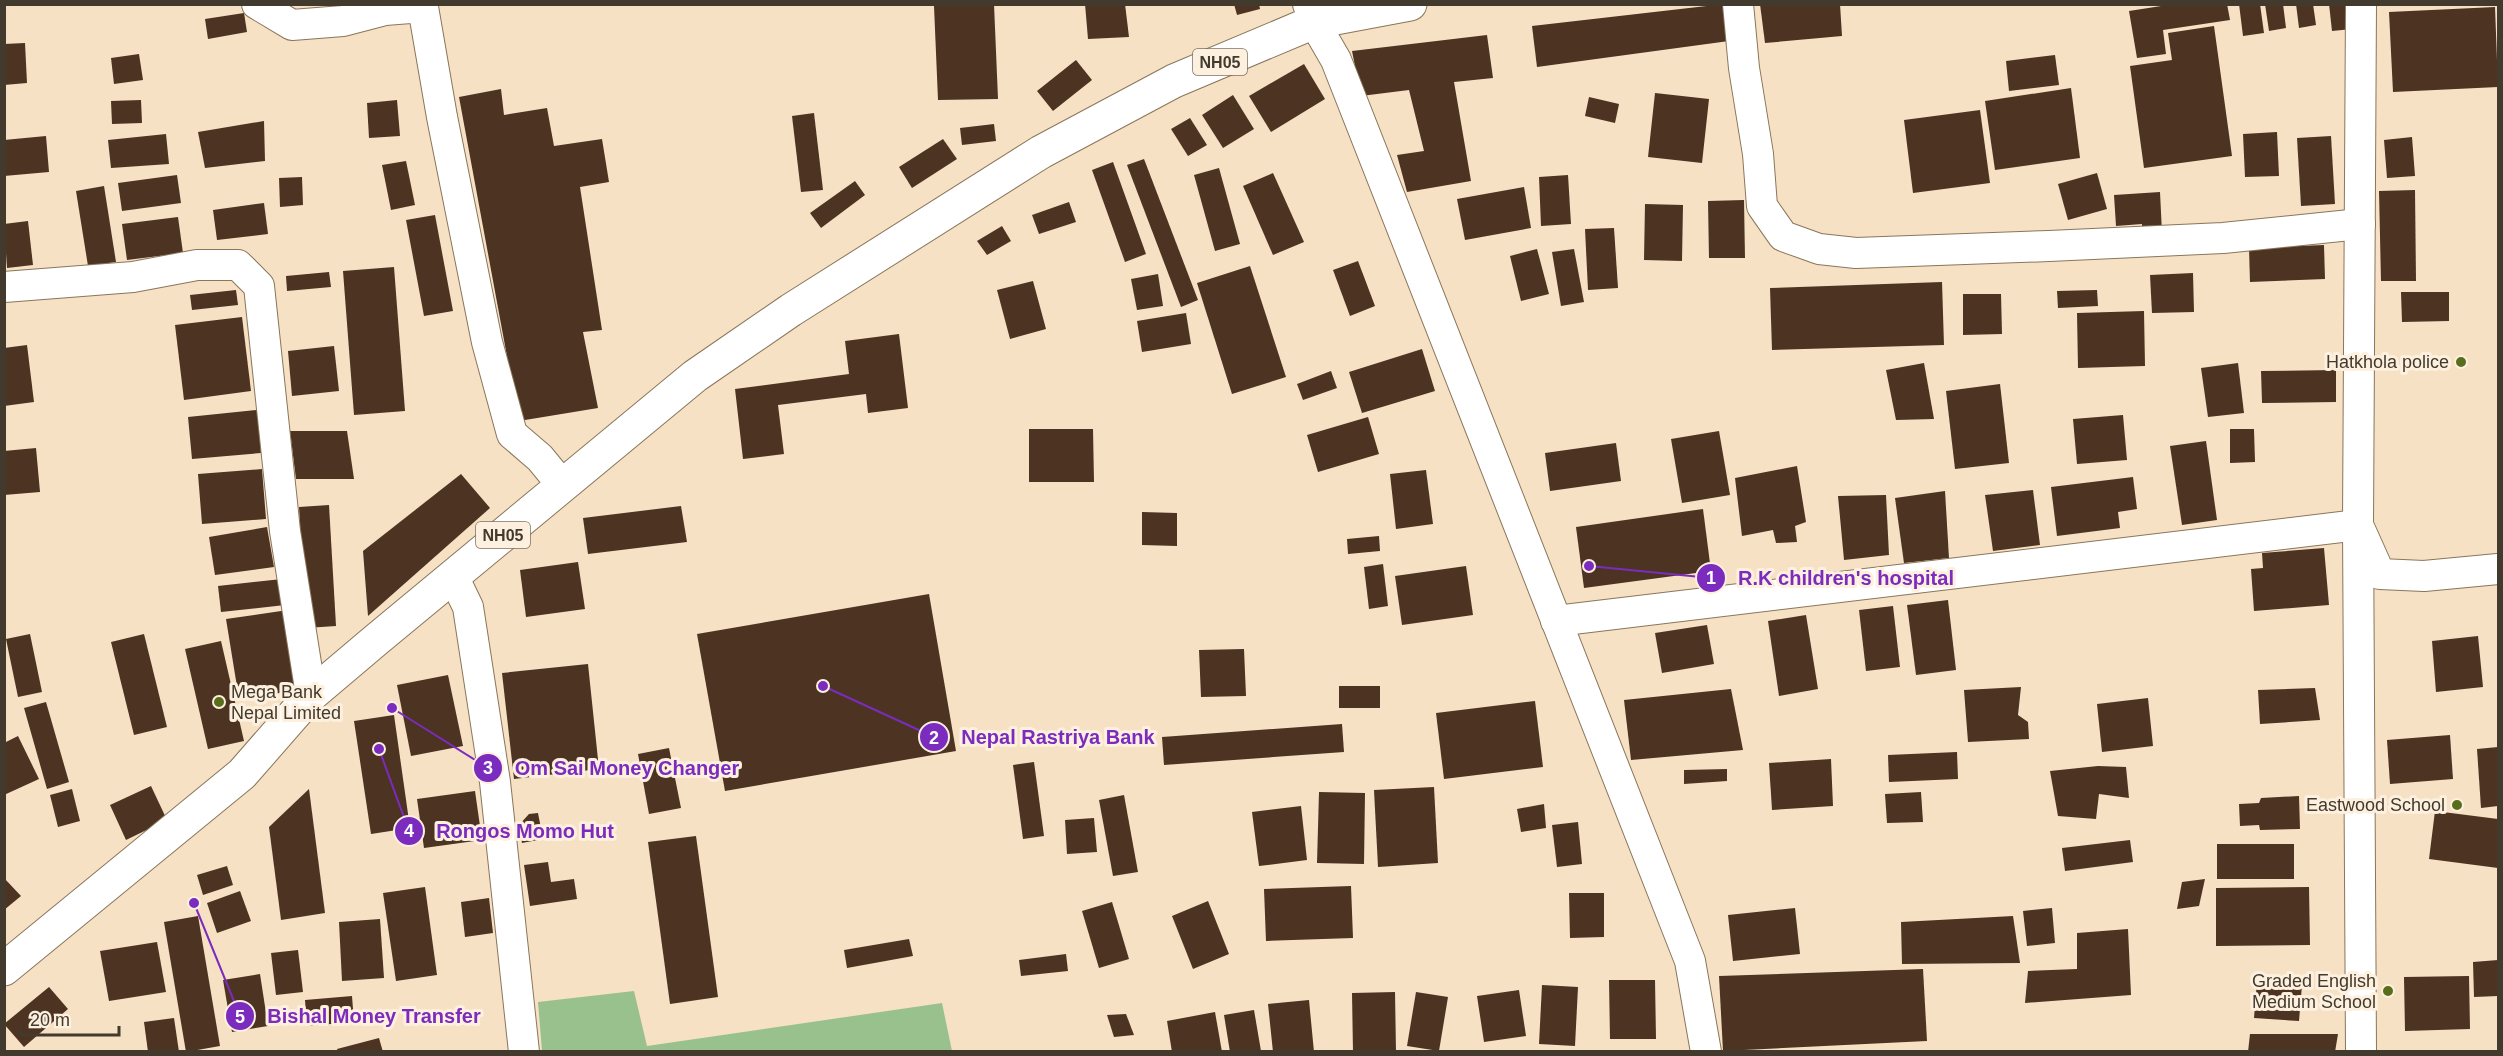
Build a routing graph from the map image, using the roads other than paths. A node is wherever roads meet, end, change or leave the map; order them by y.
1 (256, 4) edge
2 (1410, 4) edge
3 (1738, 4) edge
4 (2361, 4) edge
5 (1311, 13) edge
6 (2360, 224) junction
7 (4, 287) edge
8 (563, 486) junction
9 (2358, 525) junction
10 (2499, 569) edge
11 (453, 576) junction
12 (1556, 621) junction
13 (311, 695) junction
14 (4, 969) edge
15 (524, 1052) edge
16 (1706, 1052) edge
17 (2361, 1052) edge

1 - 8 street
2 - 5 main road, NH05
3 - 6 street
4 - 6 street
5 - 8 main road, NH05
5 - 12 street
6 - 9 street
7 - 13 street
8 - 11 main road, NH05
9 - 10 street
9 - 12 street
9 - 17 street
11 - 13 main road, NH05
11 - 15 street
12 - 16 street
13 - 14 main road, NH05

